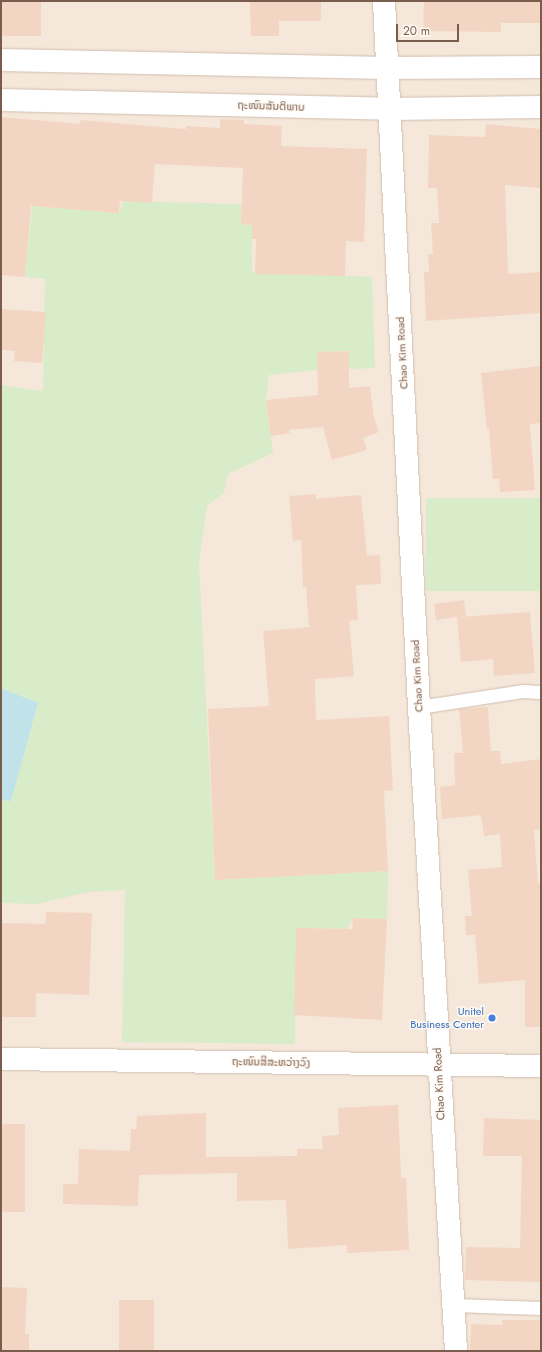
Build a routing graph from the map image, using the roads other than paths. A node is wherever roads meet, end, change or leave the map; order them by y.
1 (384, 1) edge
2 (1, 60) edge
3 (541, 67) edge
4 (388, 68) junction
5 (1, 100) edge
6 (541, 107) edge
7 (390, 109) junction
8 (539, 692) dead end
9 (419, 707) junction
10 (1, 1059) edge
11 (438, 1064) junction
12 (541, 1066) edge
13 (453, 1305) junction
14 (541, 1308) edge
15 (456, 1351) edge

1 - 4 street, Chao Kim Road
2 - 4 street
3 - 4 street
4 - 7 street, Chao Kim Road
5 - 7 street, ຖະໜົນສັນຕິພາບ
6 - 7 street, ຖະໜົນສັນຕິພາບ
7 - 9 street, Chao Kim Road
8 - 9 lane
9 - 11 street, Chao Kim Road
10 - 11 street, ຖະໜົນສີສະຫວ່າງວົງ
11 - 12 street, ຖະໜົນສີສະຫວ່າງວົງ
11 - 13 street, Chao Kim Road
13 - 14 lane
13 - 15 street, Chao Kim Road

